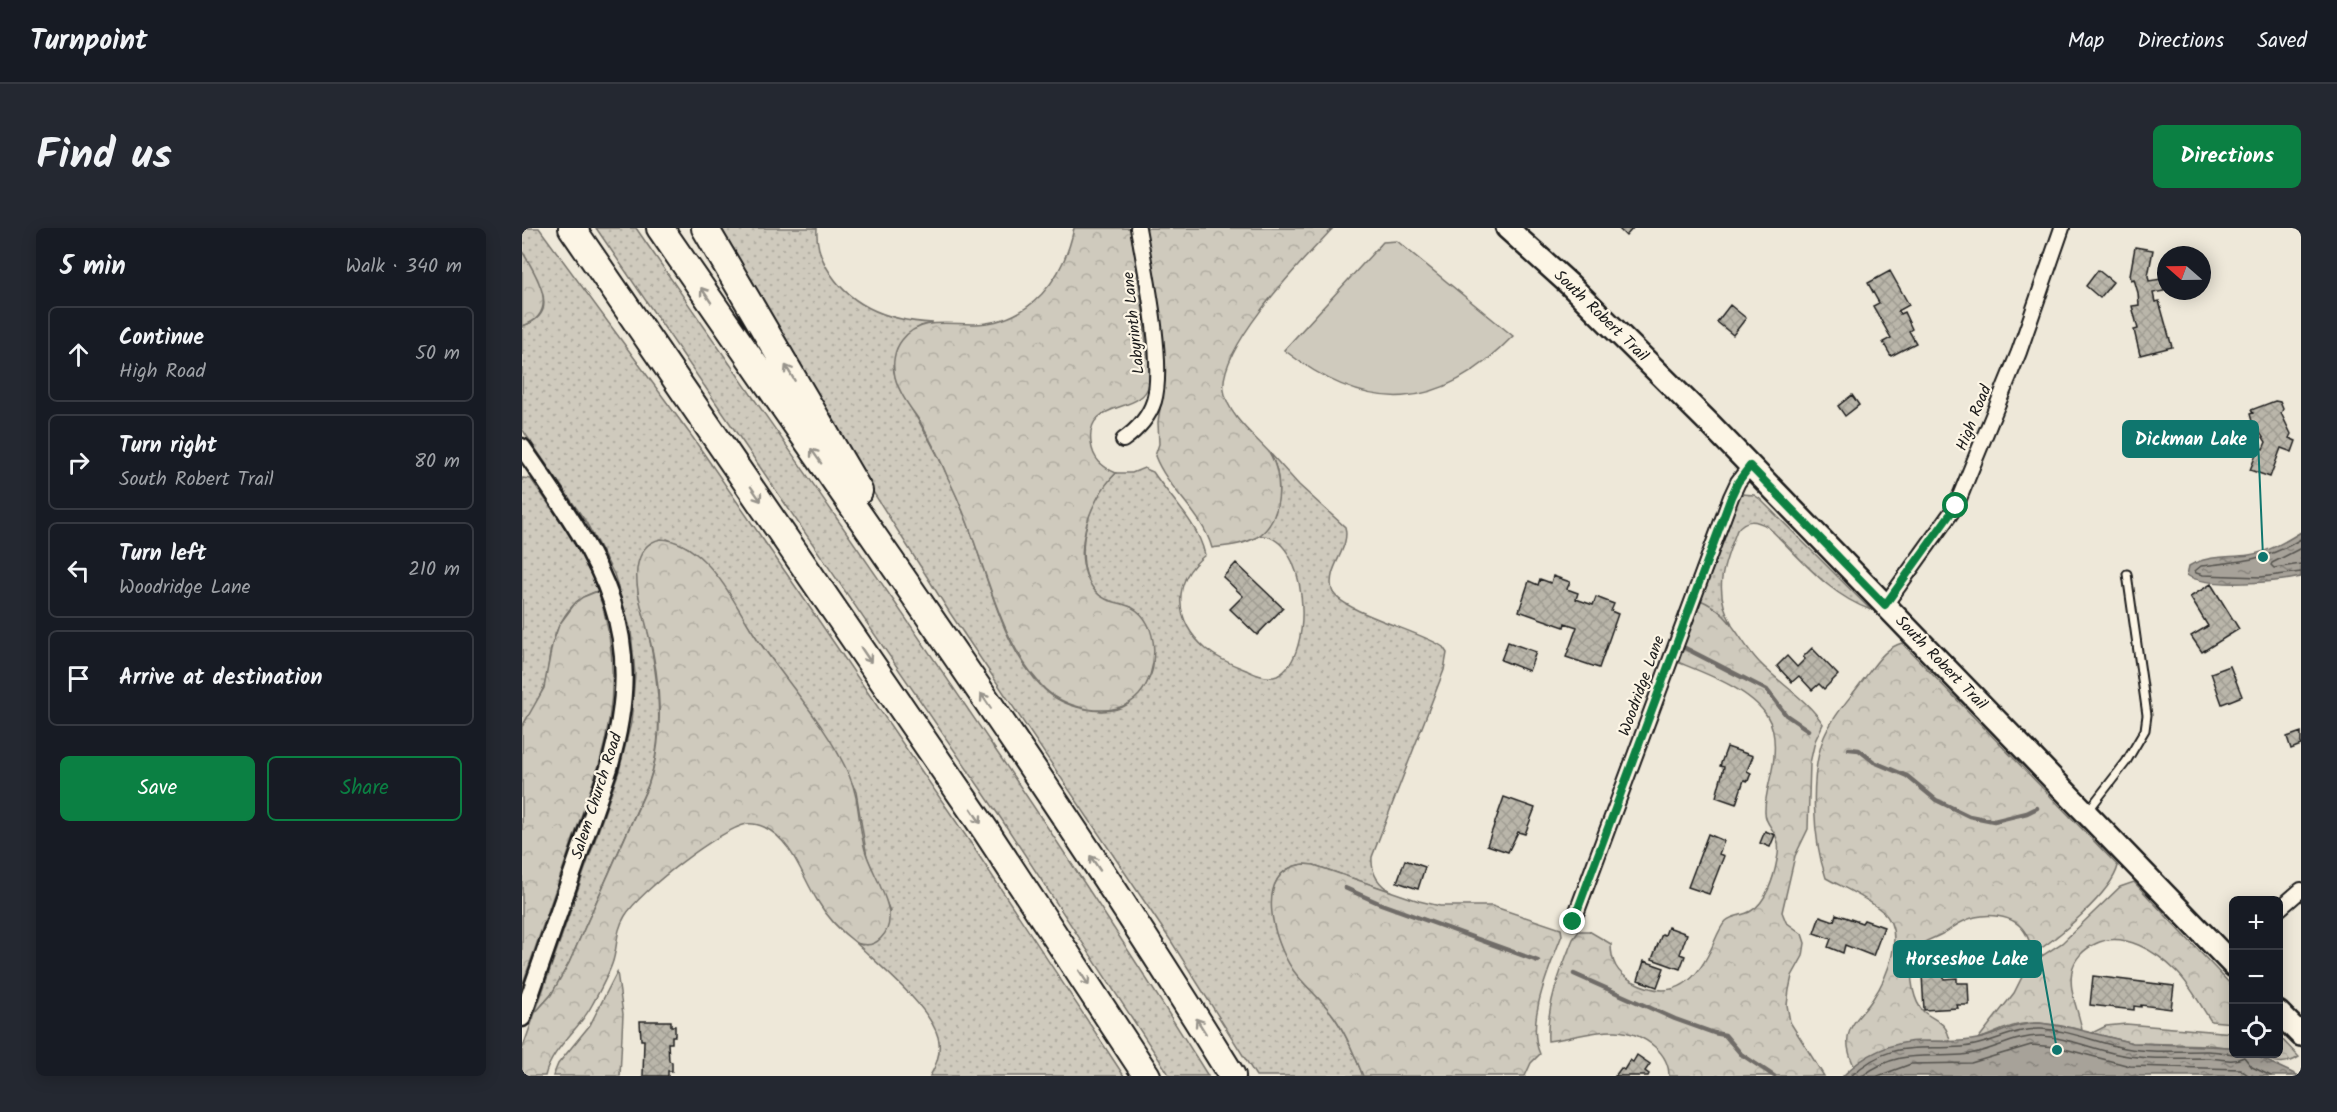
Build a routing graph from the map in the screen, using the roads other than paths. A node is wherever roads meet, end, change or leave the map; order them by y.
1 (555, 228) edge
2 (572, 228) edge
3 (660, 228) edge
4 (705, 228) edge
5 (1138, 228) edge
6 (2062, 228) edge
7 (1512, 231) edge
8 (1123, 440) dead end
9 (722, 446) junction
10 (522, 447) edge
11 (1750, 466) junction
12 (2127, 574) dead end
13 (1885, 605) junction
14 (933, 625) junction
15 (2086, 813) junction
16 (2301, 890) edge
17 (2283, 906) edge
18 (1573, 922) dead end
19 (2229, 957) edge
20 (523, 1011) edge
21 (2283, 1017) edge
22 (2301, 1035) edge
23 (1147, 1076) edge
24 (1232, 1076) edge

1 - 9 highway
2 - 9 highway
14 -> 3 highway
14 -> 4 highway
5 - 8 street, Labyrinth Lane
6 - 13 street, High Road
7 - 11 main road, South Robert Trail
9 -> 23 highway
10 - 20 street, Salem Church Road
11 - 13 main road, South Robert Trail
11 - 18 street, Woodridge Lane
12 - 15 lane
13 - 15 main road, South Robert Trail
24 -> 14 highway
15 - 19 main road, South Robert Trail
16 - 17 street
21 - 22 main road

